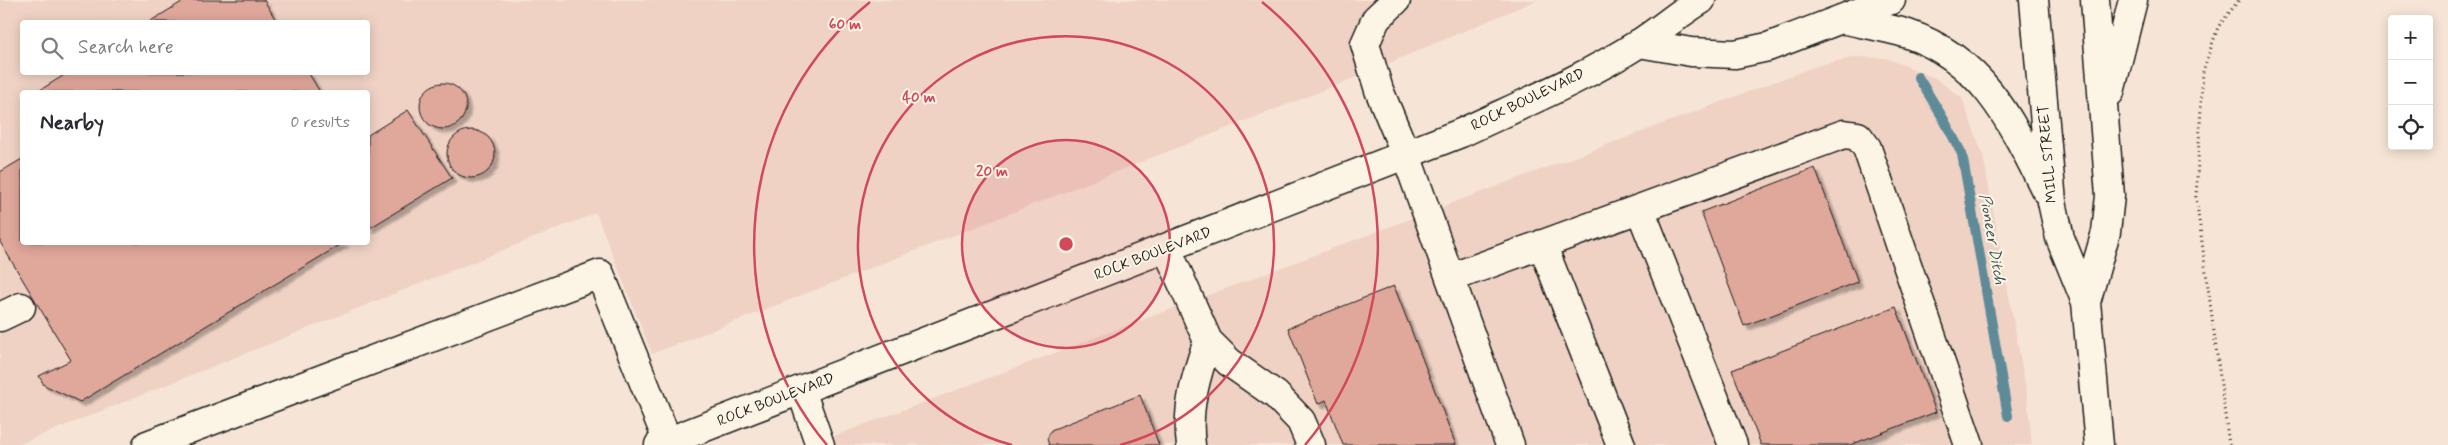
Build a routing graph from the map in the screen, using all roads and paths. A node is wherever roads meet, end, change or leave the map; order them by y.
1 (1396, 0) edge
2 (1701, 0) edge
3 (1891, 0) edge
4 (2034, 0) edge
5 (2094, 0) edge
6 (2133, 0) edge
7 (2239, 0) edge
8 (1841, 19) junction
9 (1639, 43) junction
10 (2104, 117) junction
11 (1406, 155) junction
12 (2052, 202) junction
13 (1640, 208) junction
14 (1542, 244) junction
15 (1167, 249) junction
16 (1450, 278) junction
17 (2086, 302) junction
18 (1208, 341) junction
19 (801, 390) junction
20 (664, 443) edge
21 (147, 445) edge
22 (820, 445) edge
23 (1191, 445) edge
24 (1311, 445) edge
25 (1510, 445) edge
26 (1621, 445) edge
27 (1733, 445) edge
28 (1969, 445) edge
29 (2095, 445) edge
30 (2228, 445) edge

1 - 11 main road
2 - 9 main road, ROCK BOULEVARD
3 - 8 main road
4 - 12 main road, MILL STREET
5 - 10 main road, MILL STREET
6 - 10 main road
7 - 30 path
8 - 9 main road
8 - 12 main road
9 - 11 main road, ROCK BOULEVARD
10 - 17 main road, MILL STREET
11 - 15 main road, ROCK BOULEVARD
11 - 16 main road
12 - 17 main road, MILL STREET
13 - 14 main road
13 - 27 main road
13 - 28 main road
14 - 16 main road
14 - 26 main road
15 - 18 main road
15 - 19 main road, ROCK BOULEVARD
16 - 25 main road
17 - 29 main road, MILL STREET
18 - 23 main road
18 - 24 main road
19 - 20 main road, ROCK BOULEVARD
19 - 22 main road
20 - 21 main road

